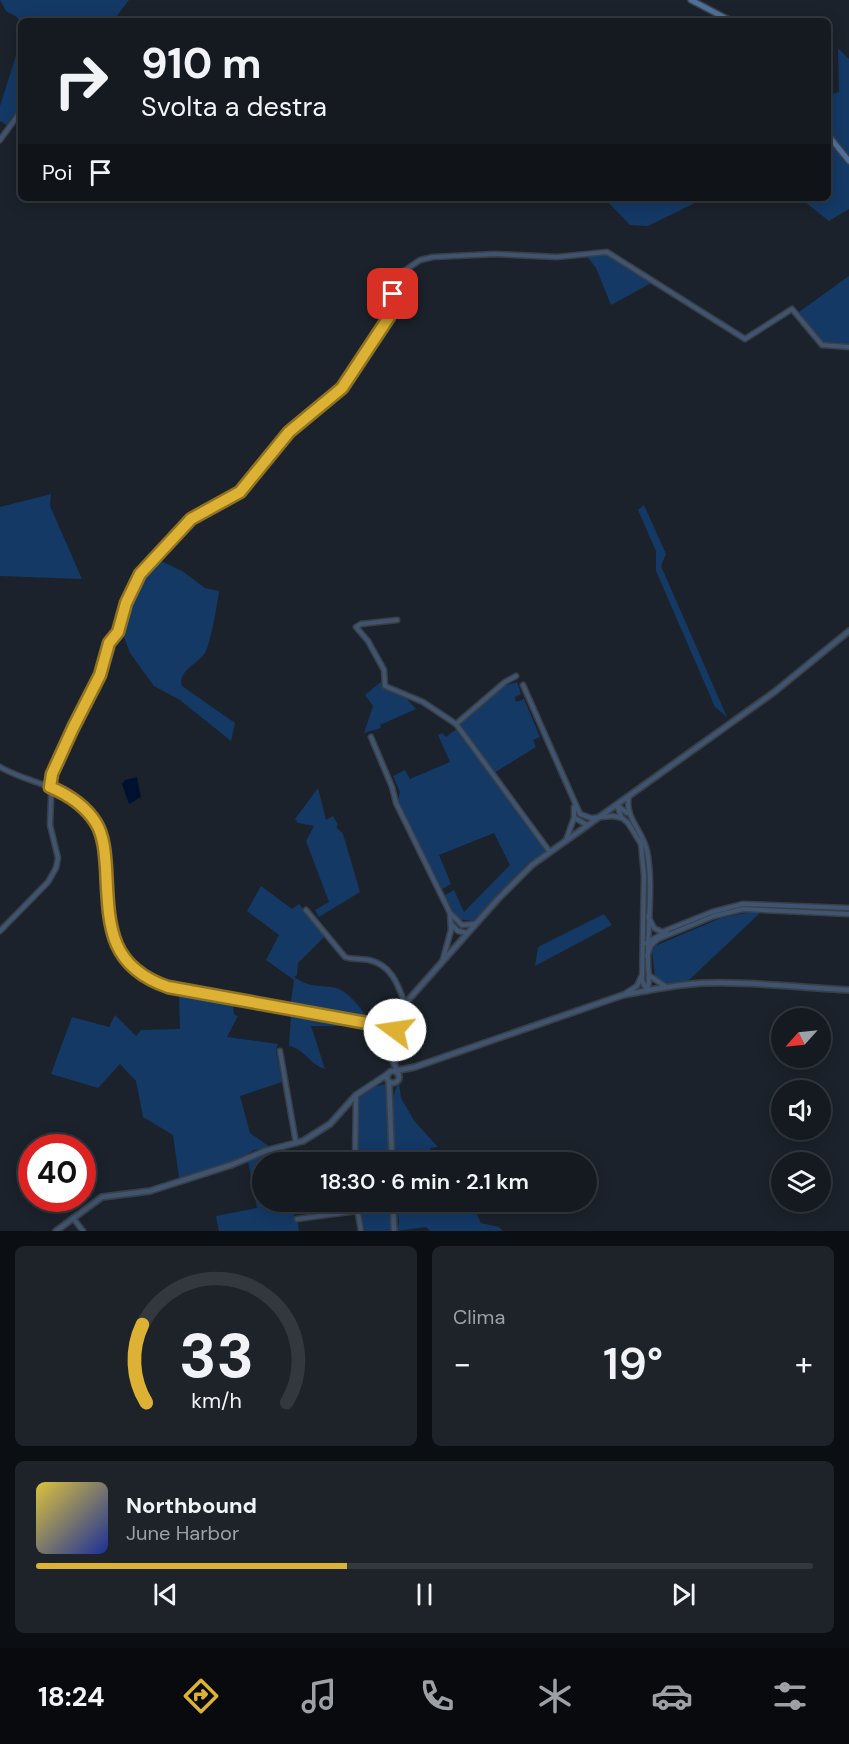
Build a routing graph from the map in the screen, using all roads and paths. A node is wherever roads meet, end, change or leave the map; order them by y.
1 (692, 0) edge
2 (725, 18) edge
3 (18, 115) edge
4 (831, 139) edge
5 (0, 140) edge
6 (849, 162) edge
7 (849, 347) edge
8 (397, 620) dead end
9 (849, 631) edge
10 (516, 676) dead end
11 (523, 685) dead end
12 (456, 724) junction
13 (371, 737) dead end
14 (0, 767) edge
15 (50, 787) junction
16 (630, 795) junction
17 (572, 801) junction
18 (617, 805) junction
19 (580, 814) junction
20 (628, 814) junction
21 (599, 817) junction
22 (574, 818) junction
23 (622, 818) junction
24 (585, 826) junction
25 (565, 841) junction
26 (550, 852) junction
27 (849, 908) edge
28 (306, 910) dead end
29 (450, 914) junction
30 (849, 914) edge
31 (648, 916) junction
32 (459, 923) junction
33 (451, 924) junction
34 (475, 924) junction
35 (674, 928) junction
36 (643, 929) junction
37 (0, 931) edge
38 (465, 934) junction
39 (658, 939) junction
40 (647, 942) junction
41 (645, 955) junction
42 (442, 962) junction
43 (643, 974) junction
44 (649, 975) junction
45 (666, 987) junction
46 (647, 990) junction
47 (849, 990) edge
48 (623, 995) junction
49 (405, 1004) junction
50 (398, 1012) junction
51 (386, 1024) junction
52 (394, 1027) junction
53 (385, 1036) junction
54 (392, 1036) junction
55 (280, 1051) dead end
56 (415, 1067) junction
57 (394, 1075) junction
58 (389, 1082) junction
59 (371, 1085) junction
60 (356, 1095) junction
61 (391, 1102) junction
62 (296, 1143) junction
63 (355, 1152) edge
64 (392, 1152) edge
65 (350, 1212) edge
66 (357, 1212) edge
67 (393, 1212) edge
68 (73, 1218) junction
69 (297, 1219) dead end
70 (56, 1231) edge
71 (83, 1231) edge
72 (361, 1231) edge
73 (394, 1231) edge

1 - 2 main road
3 - 5 street
4 - 6 main road
7 - 15 street
8 - 12 street
9 - 16 street
10 - 12 street
11 - 17 street
12 - 26 street
13 - 29 street
14 - 15 street
15 - 37 street
15 - 51 street
16 - 18 street
16 - 20 street
17 - 19 street
17 - 22 street
18 - 20 street
18 - 21 street
18 - 23 street
19 - 21 street
19 - 24 street
20 - 31 street
21 - 23 street
21 - 24 street
22 - 24 street
22 - 25 street
23 - 36 street
24 - 25 street
25 - 26 street
26 - 34 street
27 - 35 street
28 - 49 street
29 - 32 street
29 - 33 street
30 - 39 street
31 - 35 street
31 - 40 street
32 - 34 street
32 - 38 street
33 - 38 street
33 - 42 street
34 - 38 street
35 - 40 street
36 - 40 street
36 - 41 street
38 - 42 street
39 - 40 street
39 - 41 street
40 - 41 street
41 - 43 street
41 - 44 street
42 - 49 street
43 - 46 street
43 - 48 street
44 - 45 street
44 - 46 street
45 - 46 street
45 - 47 street
46 - 48 street
48 - 56 street
49 - 50 street
50 - 51 street
50 - 52 street
51 - 52 street
51 - 53 street
52 - 54 street
53 - 54 street
53 - 57 street
54 - 57 street
55 - 62 street
56 - 57 street
56 - 57 street
57 - 58 street
57 - 59 street
57 - 61 street
58 - 59 street
58 - 61 street
59 - 60 street
60 - 62 street
60 - 63 street
61 - 64 street
62 - 68 street
65 - 69 street
66 - 72 street
67 - 73 street
68 - 70 street
68 - 71 street

